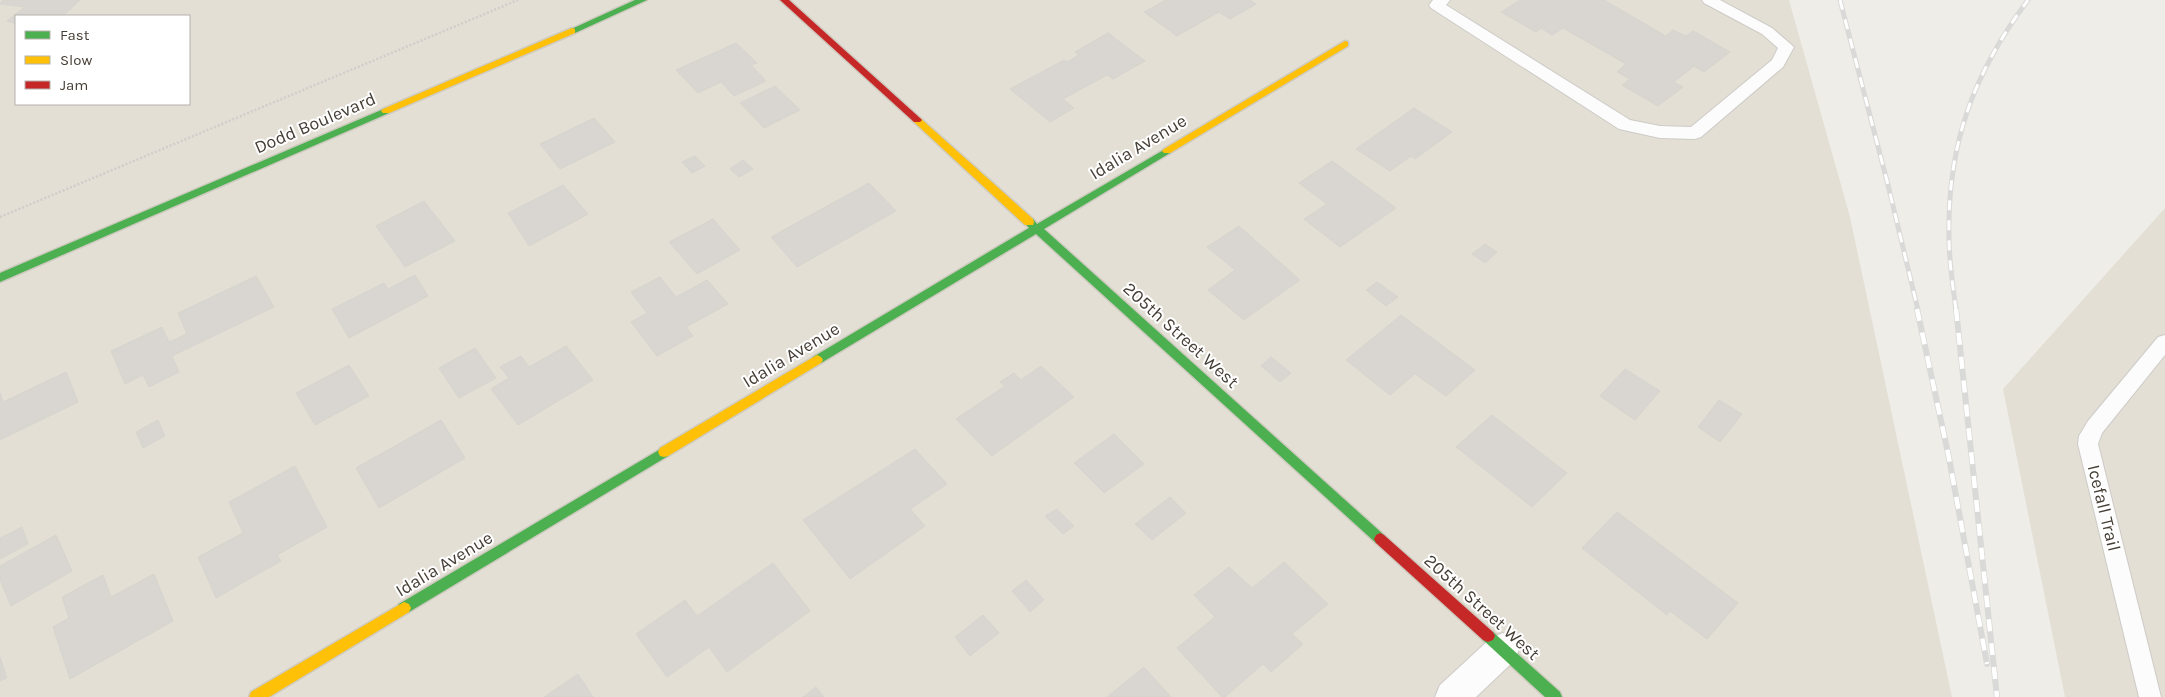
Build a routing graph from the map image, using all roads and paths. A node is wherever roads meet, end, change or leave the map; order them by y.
1 (518, 0) edge
2 (643, 0) edge
3 (784, 0) edge
4 (1443, 0) edge
5 (1709, 0) edge
6 (1344, 44) dead end
7 (0, 217) edge
8 (1036, 228) junction
9 (0, 278) edge
10 (2165, 342) edge
11 (1503, 649) junction
12 (256, 697) edge
13 (1452, 697) edge
14 (1555, 697) edge
15 (2150, 697) edge

1 - 7 path
2 - 9 street, Dodd Boulevard
3 - 8 street, 205th Street West
4 - 5 lane
6 - 8 street, Idalia Avenue
8 - 11 street, 205th Street West
8 - 12 street, Idalia Avenue
10 - 15 lane, Icefall Trail
11 - 13 street
11 - 14 street, 205th Street West

